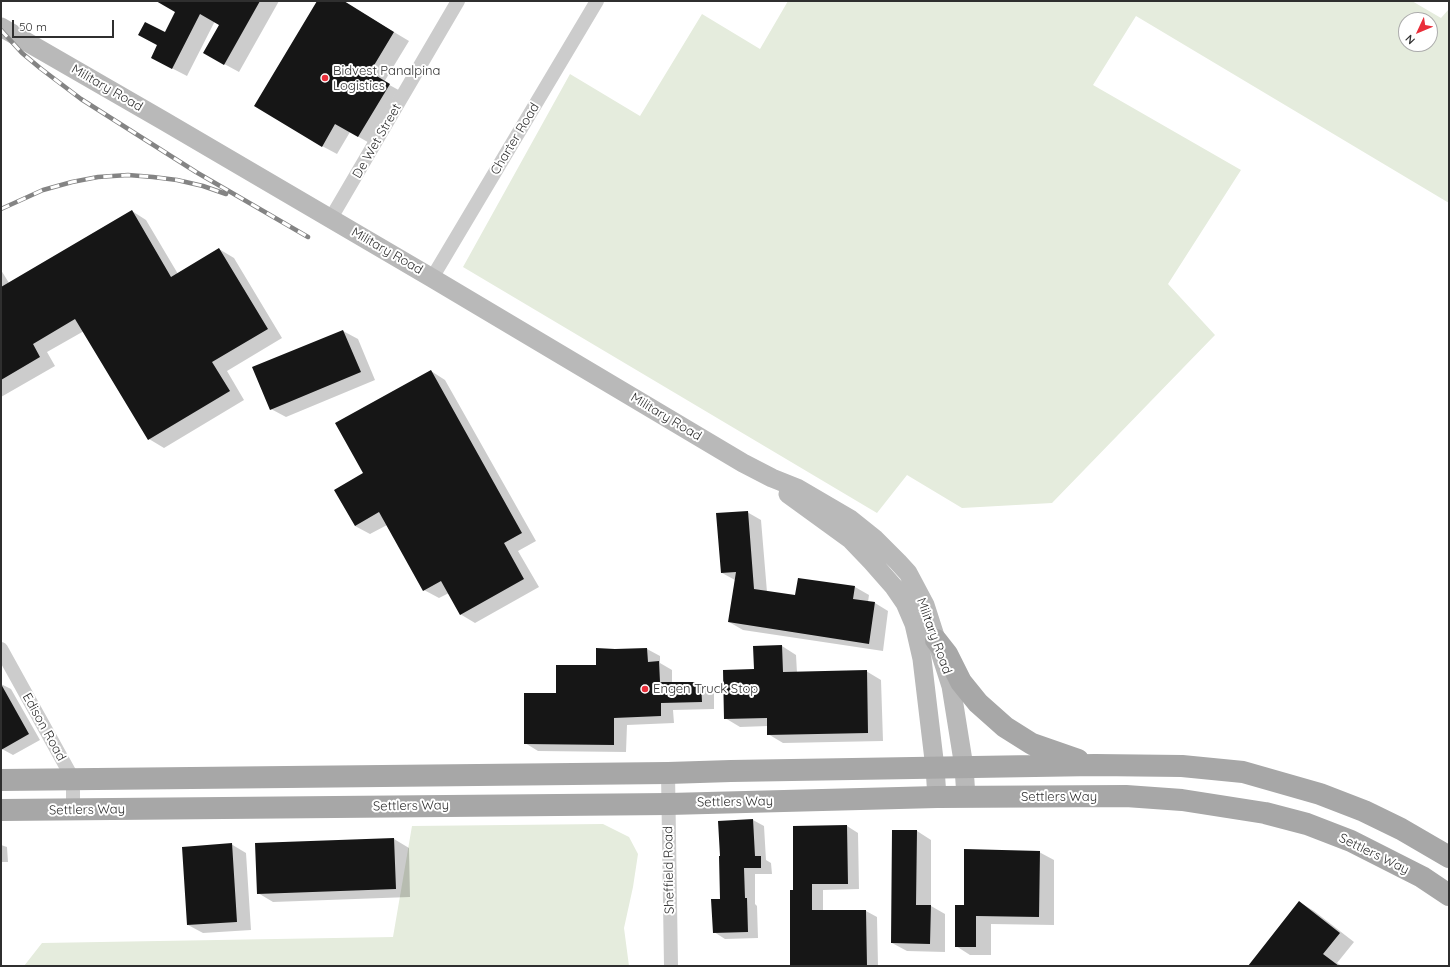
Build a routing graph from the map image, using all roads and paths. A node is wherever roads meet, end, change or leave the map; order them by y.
1 (458, 1) edge
2 (597, 1) edge
3 (1, 27) edge
4 (331, 218) junction
5 (432, 278) junction
6 (772, 478) junction
7 (936, 640) junction
8 (1, 649) edge
9 (1095, 765) junction
10 (964, 767) junction
11 (935, 768) junction
12 (668, 773) junction
13 (72, 779) junction
14 (1, 780) edge
15 (937, 797) junction
16 (966, 797) junction
17 (669, 804) junction
18 (1, 810) edge
19 (73, 810) junction
20 (1449, 857) edge
21 (1449, 895) edge
22 (671, 966) edge

1 - 4 street, De Wet Street
2 - 5 street, Charter Road
3 - 4 street, Military Road
4 - 5 street, Military Road
5 - 6 street, Military Road
6 - 7 street, Military Road
6 - 11 street, Military Road
7 - 9 main road
7 - 10 street, Military Road
8 - 13 street, Edison Road
9 - 10 main road
9 - 20 main road
10 - 11 main road
10 - 16 street, Military Road
11 - 12 main road
11 - 15 street, Military Road
12 - 13 main road
12 - 17 street, Sheffield Road
13 - 14 main road
13 - 19 street, Edison Road
15 - 16 main road, Settlers Way
15 - 17 main road, Settlers Way
16 - 21 main road, Settlers Way
17 - 19 main road, Settlers Way
17 - 22 street, Sheffield Road
18 - 19 main road, Settlers Way

